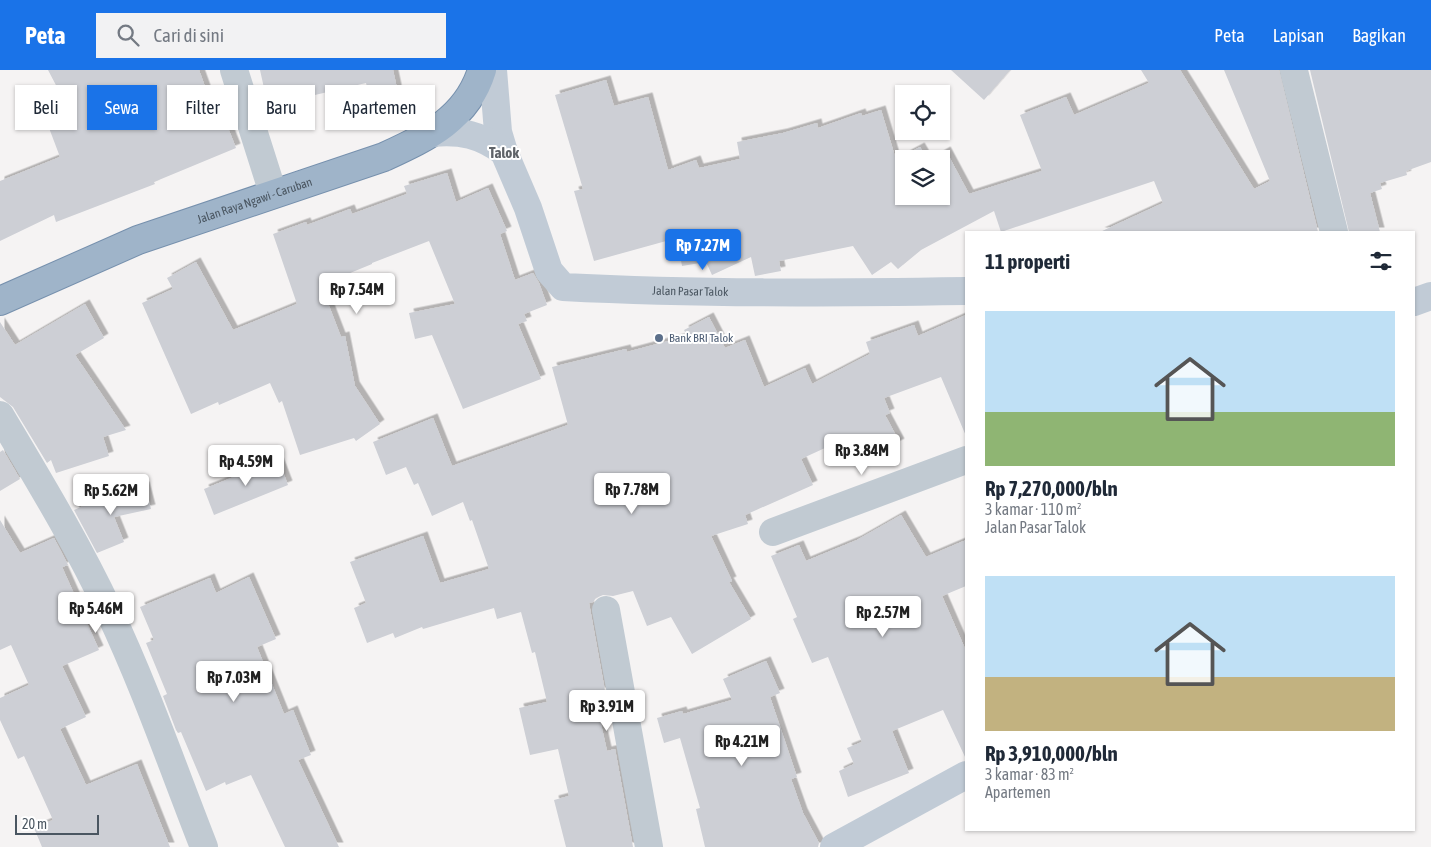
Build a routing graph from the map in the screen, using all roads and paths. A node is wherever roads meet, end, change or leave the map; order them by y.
1 (234, 70) edge
2 (482, 70) edge
3 (493, 70) edge
4 (1294, 71) edge
5 (432, 133) junction
6 (504, 152) junction
7 (273, 193) junction
8 (1334, 231) edge
9 (965, 291) edge
10 (1431, 296) edge
11 (0, 301) edge
12 (1415, 302) edge
13 (0, 414) edge
14 (965, 460) edge
15 (773, 532) dead end
16 (606, 610) dead end
17 (965, 776) edge
18 (204, 847) edge
19 (649, 847) edge
20 (834, 847) edge

1 - 7 street
2 - 5 highway, Jalan Raya Ngawi - Caruban
3 - 6 main road, Jalan Pasar Talok
4 - 8 street
5 - 6 main road
5 - 7 highway, Jalan Raya Ngawi - Caruban
6 - 9 main road, Jalan Pasar Talok
7 - 11 highway, Jalan Raya Ngawi - Caruban
10 - 12 main road
13 - 18 street
14 - 15 street
16 - 19 street
17 - 20 main road

